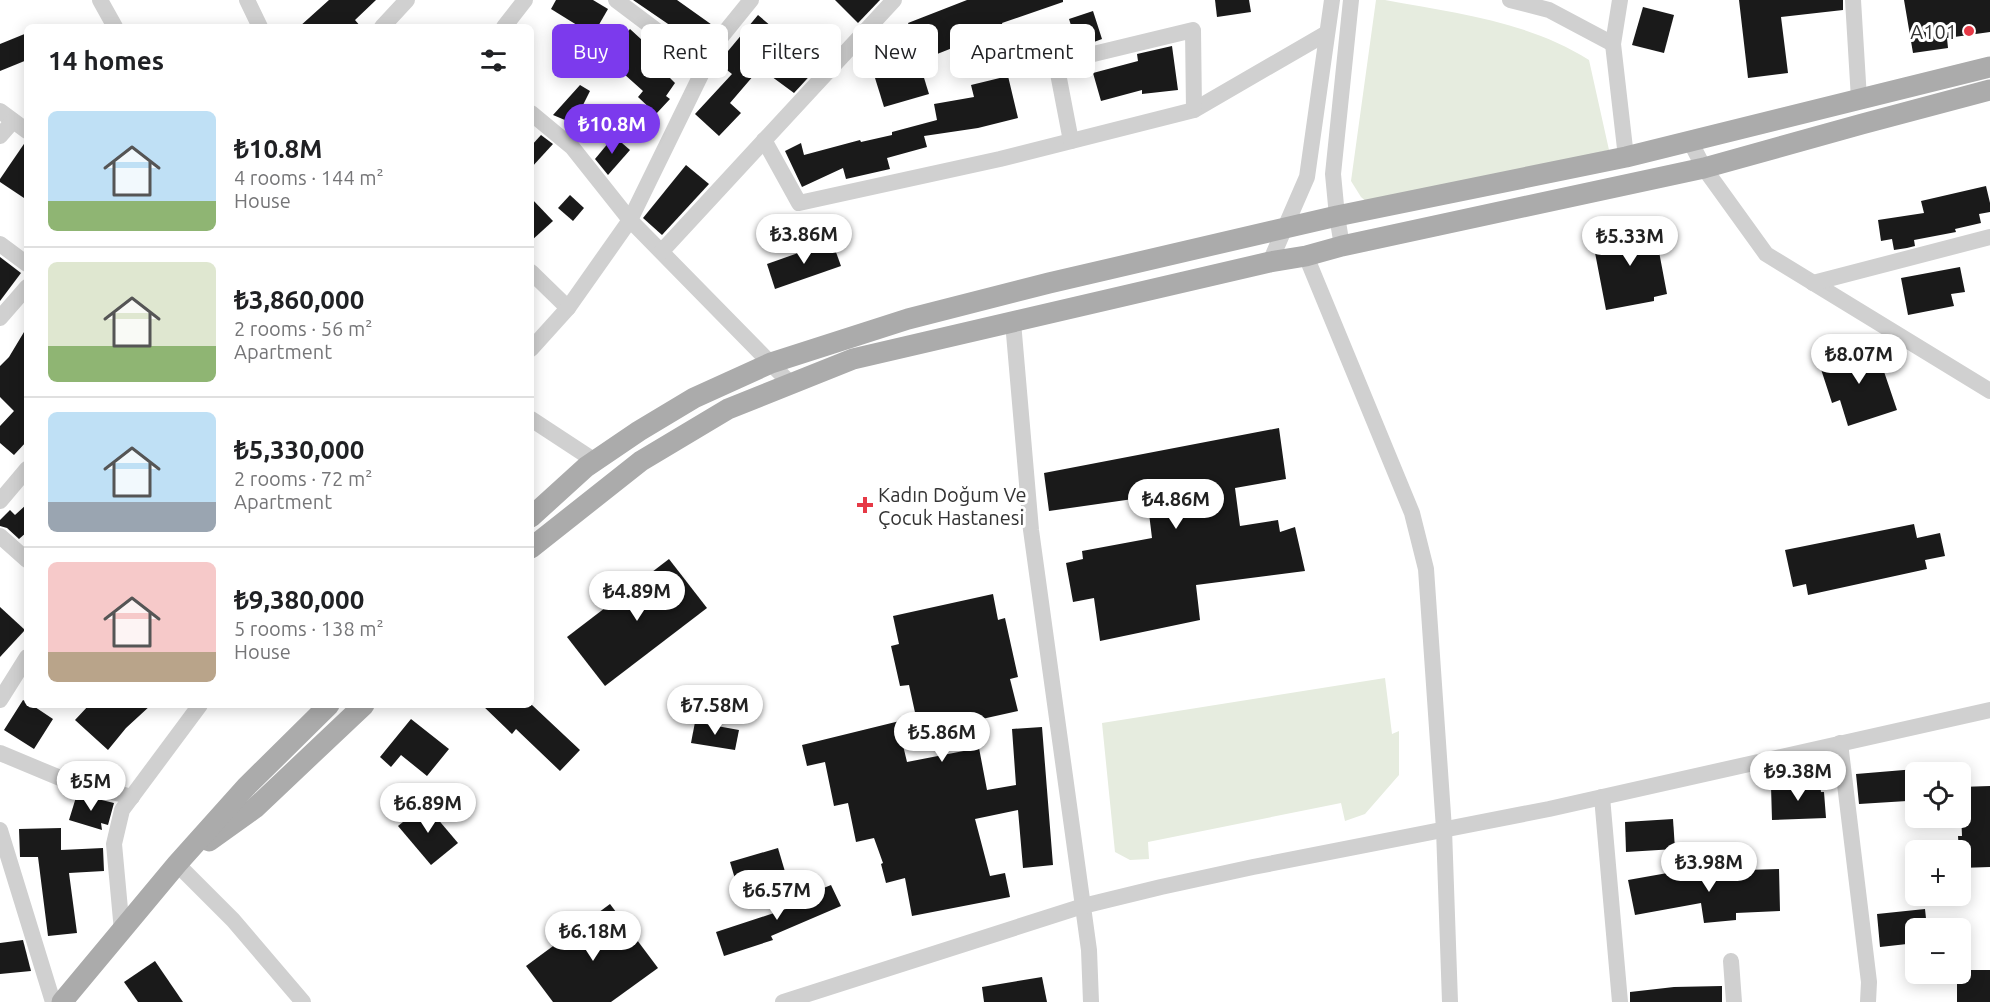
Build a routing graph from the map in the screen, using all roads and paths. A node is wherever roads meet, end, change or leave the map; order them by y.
1 (100, 0) edge
2 (247, 0) edge
3 (407, 0) edge
4 (525, 0) edge
5 (616, 0) edge
6 (751, 0) edge
7 (894, 0) edge
8 (1332, 0) edge
9 (1351, 0) edge
10 (1510, 0) edge
11 (1620, 0) edge
12 (1853, 0) edge
13 (113, 24) edge
14 (259, 24) edge
15 (385, 24) edge
16 (506, 24) edge
17 (648, 24) edge
18 (728, 28) edge
19 (1327, 33) junction
20 (1613, 44) junction
21 (1990, 66) edge
22 (700, 78) edge
23 (1990, 90) edge
24 (1859, 99) junction
25 (1194, 110) junction
26 (534, 115) edge
27 (6, 116) edge
28 (24, 129) edge
29 (0, 136) edge
30 (764, 140) junction
31 (1071, 141) junction
32 (1689, 141) junction
33 (1626, 157) junction
34 (1704, 168) junction
35 (1336, 216) junction
36 (630, 220) junction
37 (1285, 227) junction
38 (1990, 237) edge
39 (0, 244) edge
40 (1342, 246) junction
41 (662, 251) junction
42 (1306, 256) junction
43 (24, 262) edge
44 (1270, 262) junction
45 (534, 275) edge
46 (1813, 283) junction
47 (24, 290) edge
48 (568, 308) junction
49 (0, 318) edge
50 (1013, 322) junction
51 (534, 346) edge
52 (771, 363) junction
53 (791, 384) junction
54 (1990, 391) edge
55 (534, 421) edge
56 (595, 461) junction
57 (24, 473) edge
58 (0, 501) edge
59 (534, 514) edge
60 (0, 537) edge
61 (534, 546) edge
62 (24, 557) edge
63 (24, 662) edge
64 (0, 700) edge
65 (193, 708) edge
66 (326, 708) edge
67 (361, 708) edge
68 (1990, 710) edge
69 (1840, 743) junction
70 (0, 753) edge
71 (132, 797) junction
72 (1602, 797) junction
73 (1444, 829) junction
74 (0, 830) edge
75 (177, 864) junction
76 (1083, 906) junction
77 (122, 931) junction
78 (1731, 961) dead end
79 (65, 1000) edge
80 (303, 1002) edge
81 (783, 1002) edge
82 (1091, 1002) edge
83 (1450, 1002) edge
84 (1620, 1002) edge
85 (1734, 1002) edge
86 (1868, 1002) edge

1 - 13 street
2 - 14 street
3 - 15 street
4 - 16 street
5 - 17 street
6 - 18 street
7 - 30 street
8 - 19 street
9 - 35 street
10 - 20 street
11 - 20 street
12 - 24 street
19 - 25 street
19 - 37 street
20 - 33 street
21 - 24 main road
22 - 36 street
23 - 34 main road
24 - 32 main road
25 - 31 street
25 - 31 street
26 - 36 street
27 - 28 street
27 - 29 street
30 - 31 street
30 - 41 street
32 - 33 main road
32 - 34 street
33 - 35 main road
34 - 40 main road
34 - 46 street
35 - 37 main road
35 - 40 street
36 - 41 street
36 - 48 street
37 - 44 street
37 - 52 main road
38 - 46 street
39 - 43 street
40 - 42 main road
41 - 52 street
42 - 44 main road
42 - 73 street
44 - 50 main road
45 - 48 street
46 - 54 street
47 - 49 street
48 - 51 street
50 - 53 main road
50 - 76 street
52 - 53 street
52 - 56 main road
53 - 61 main road
55 - 56 street
56 - 59 main road
57 - 58 street
60 - 62 street
63 - 64 street
65 - 71 street
66 - 75 main road
67 - 75 main road
68 - 69 street
69 - 72 street
69 - 86 street
70 - 71 street
71 - 77 street
72 - 73 street
72 - 84 street
73 - 76 street
73 - 83 street
74 - 79 street
75 - 77 main road
75 - 80 street
76 - 81 street
76 - 82 street
77 - 79 main road
78 - 85 street

